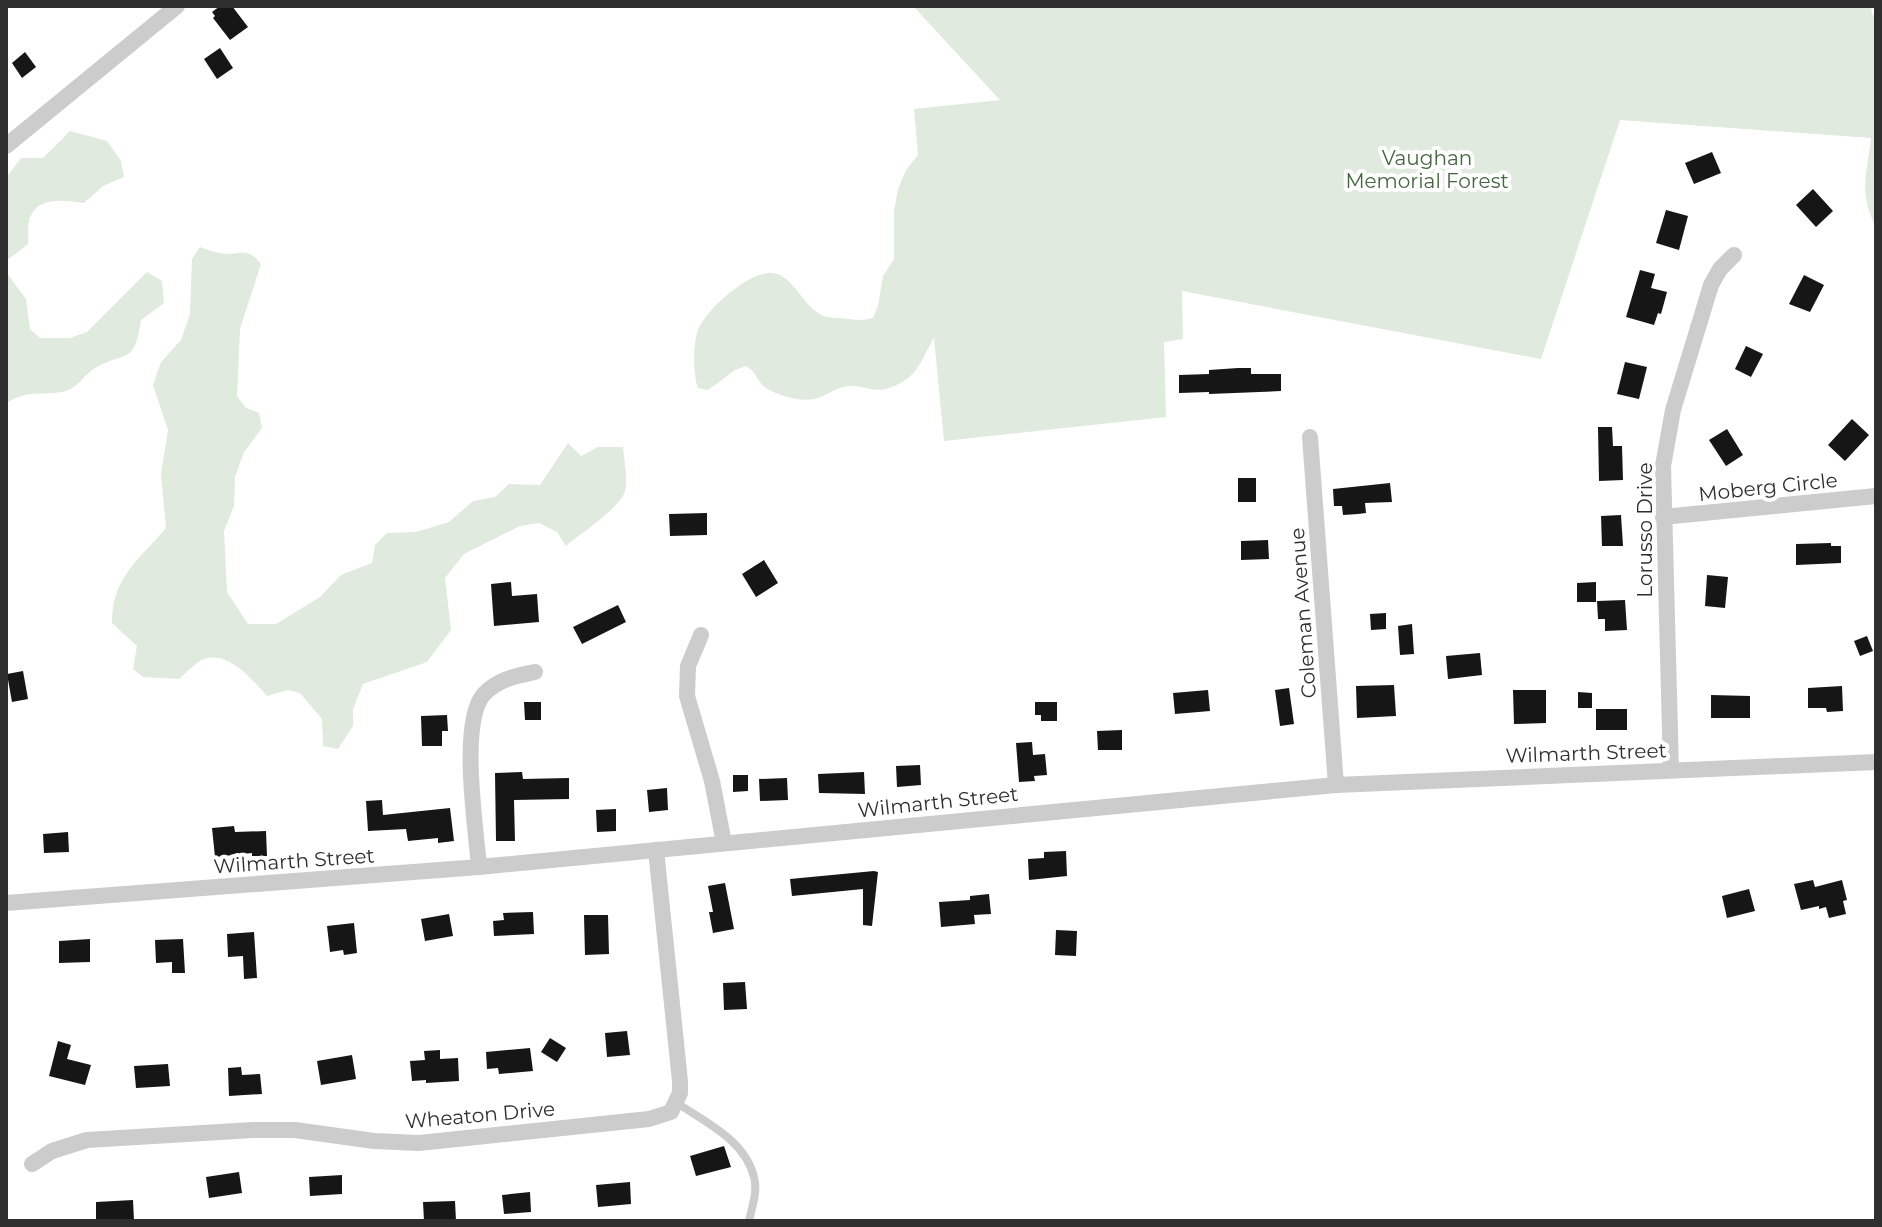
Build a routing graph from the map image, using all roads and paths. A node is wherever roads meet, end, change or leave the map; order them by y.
1 (177, 6) edge
2 (6, 146) edge
3 (1734, 255) dead end
4 (1310, 437) dead end
5 (1876, 496) edge
6 (1663, 517) junction
7 (701, 635) dead end
8 (535, 672) dead end
9 (1876, 762) edge
10 (1671, 770) junction
11 (1336, 785) junction
12 (724, 843) junction
13 (656, 850) junction
14 (479, 867) junction
15 (6, 903) edge
16 (677, 1103) junction
17 (32, 1164) dead end
18 (749, 1221) edge

1 - 2 street
3 - 6 street, Lorusso Drive
4 - 11 street, Coleman Avenue
5 - 6 street, Moberg Circle
6 - 10 street, Lorusso Drive
7 - 12 street
8 - 14 street
9 - 10 street, Wilmarth Street
10 - 11 street, Wilmarth Street
11 - 12 street, Wilmarth Street
12 - 13 street, Wilmarth Street
13 - 14 street, Wilmarth Street
13 - 16 street
14 - 15 street, Wilmarth Street
16 - 17 street, Wheaton Drive
16 - 18 lane

